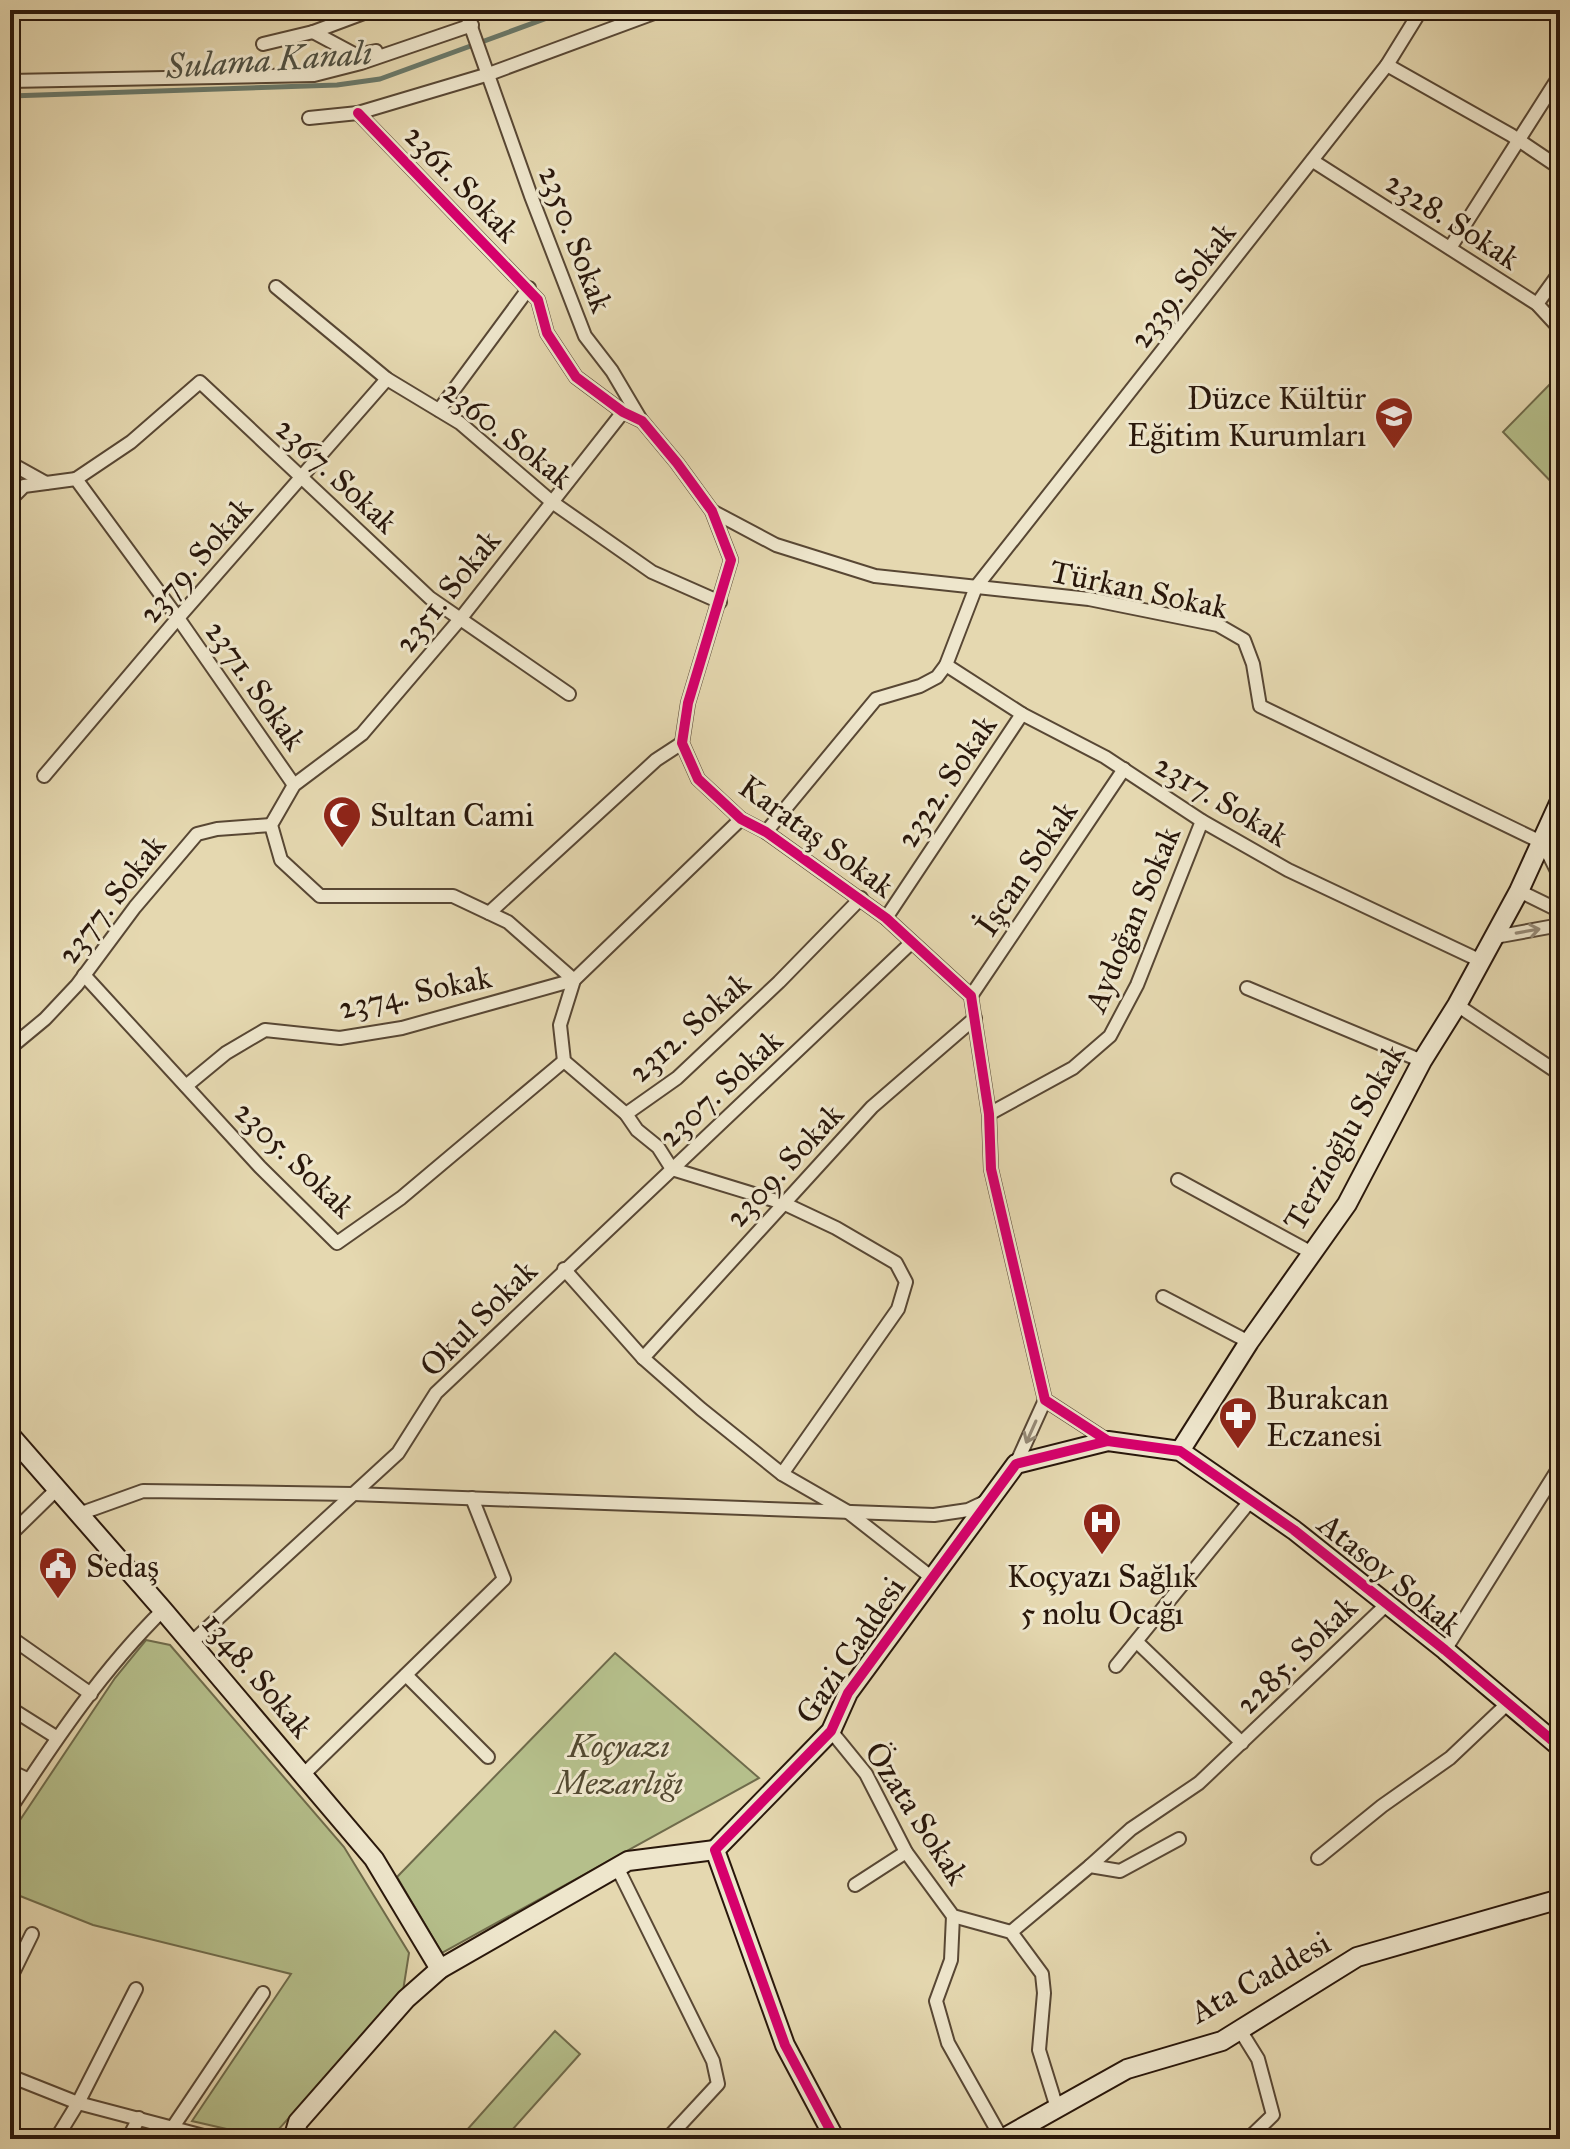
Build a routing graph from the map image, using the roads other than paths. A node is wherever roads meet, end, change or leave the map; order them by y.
1 (372, 10) edge
2 (662, 10) edge
3 (1421, 10) edge
4 (470, 20) edge
5 (313, 32) junction
6 (263, 44) dead end
7 (1387, 65) junction
8 (488, 69) junction
9 (1560, 75) edge
10 (10, 81) edge
11 (358, 113) junction
12 (309, 118) dead end
13 (1519, 141) junction
14 (1313, 161) junction
15 (1560, 168) edge
16 (1450, 248) junction
17 (1560, 272) edge
18 (276, 287) dead end
19 (529, 288) junction
20 (1537, 304) junction
21 (1560, 329) edge
22 (387, 379) junction
23 (439, 410) junction
24 (623, 412) junction
25 (642, 421) junction
26 (10, 463) edge
27 (303, 477) junction
28 (76, 479) junction
29 (46, 483) junction
30 (10, 500) edge
31 (552, 502) junction
32 (712, 511) junction
33 (976, 587) junction
34 (720, 602) junction
35 (178, 618) junction
36 (461, 618) junction
37 (946, 665) junction
38 (569, 694) dead end
39 (1022, 714) junction
40 (682, 743) junction
41 (1124, 769) junction
42 (44, 776) dead end
43 (294, 785) junction
44 (1560, 801) edge
45 (741, 819) junction
46 (1202, 821) junction
47 (271, 825) junction
48 (766, 832) junction
49 (1543, 843) junction
50 (1560, 877) edge
51 (1519, 891) junction
52 (861, 898) junction
53 (1560, 911) edge
54 (489, 913) junction
55 (886, 918) junction
56 (1560, 925) edge
57 (1495, 937) junction
58 (911, 943) junction
59 (1481, 961) junction
60 (84, 975) junction
61 (574, 980) junction
62 (1247, 988) dead end
63 (971, 996) junction
64 (1457, 1005) junction
65 (975, 1018) junction
66 (10, 1048) edge
67 (564, 1061) junction
68 (1422, 1061) junction
69 (1560, 1074) edge
70 (186, 1086) junction
71 (626, 1114) junction
72 (989, 1114) junction
73 (672, 1169) junction
74 (1178, 1180) dead end
75 (783, 1203) junction
76 (1312, 1253) junction
77 (564, 1269) junction
78 (1163, 1297) dead end
79 (1249, 1342) junction
80 (643, 1358) junction
81 (1045, 1400) junction
82 (10, 1435) edge
83 (1108, 1441) junction
84 (1180, 1451) junction
85 (1016, 1464) junction
86 (1560, 1466) edge
87 (782, 1474) junction
88 (57, 1489) junction
89 (353, 1494) junction
90 (472, 1498) junction
91 (989, 1500) junction
92 (1251, 1500) junction
93 (848, 1512) junction
94 (79, 1514) junction
95 (10, 1535) edge
96 (931, 1577) junction
97 (1386, 1605) junction
98 (163, 1610) junction
99 (10, 1637) edge
100 (1137, 1642) junction
101 (191, 1643) junction
102 (1445, 1650) junction
103 (1116, 1666) dead end
104 (406, 1675) junction
105 (91, 1694) junction
106 (1507, 1704) junction
107 (10, 1708) edge
108 (831, 1731) junction
109 (56, 1737) junction
110 (1242, 1743) junction
111 (1560, 1747) edge
112 (488, 1757) dead end
113 (10, 1771) edge
114 (303, 1775) junction
115 (29, 1780) junction
116 (10, 1809) edge
117 (1179, 1839) dead end
118 (715, 1850) junction
119 (906, 1852) junction
120 (1318, 1858) dead end
121 (1090, 1866) junction
122 (617, 1867) junction
123 (855, 1885) dead end
124 (1560, 1899) edge
125 (953, 1916) junction
126 (1011, 1932) junction
127 (32, 1934) dead end
128 (440, 1969) junction
129 (10, 1979) edge
130 (136, 1989) dead end
131 (263, 1993) dead end
132 (1240, 2030) junction
133 (10, 2076) edge
134 (78, 2103) junction
135 (1057, 2108) junction
136 (139, 2118) junction
137 (173, 2127) junction
138 (56, 2139) edge
139 (128, 2139) edge
140 (215, 2139) edge
141 (293, 2139) edge
142 (667, 2139) edge
143 (835, 2139) edge
144 (1002, 2139) edge
145 (1248, 2139) edge

1 - 5 street
2 - 8 street
3 - 7 street, 2339. Sokak
4 - 5 street
4 - 8 street, 2350. Sokak
4 - 10 street
5 - 6 street
7 - 13 street
7 - 14 street, 2339. Sokak
8 - 11 street
8 - 25 street, 2350. Sokak
9 - 13 street
11 - 12 street
11 - 19 street, 2361. Sokak
13 - 15 street
13 - 16 street
14 - 16 street, 2328. Sokak
14 - 33 street, 2339. Sokak
16 - 20 street, 2328. Sokak
17 - 20 street
18 - 22 street, 2360. Sokak
19 - 23 street
19 - 24 street
20 - 21 street, 2328. Sokak
22 - 23 street, 2360. Sokak
22 - 27 street, 2379. Sokak
23 - 31 street, 2360. Sokak
24 - 25 street
24 - 31 street, 2351. Sokak
25 - 32 street
26 - 29 street
27 - 28 street, 2367. Sokak
27 - 35 street, 2379. Sokak
27 - 36 street, 2367. Sokak
28 - 29 street
28 - 35 street, 2371. Sokak
29 - 30 street
31 - 34 street, 2360. Sokak
31 - 36 street, 2351. Sokak
32 - 33 street
32 - 34 street
33 - 37 street
33 - 49 street, Türkan Sokak
34 - 40 street
35 - 42 street, 2379. Sokak
35 - 43 street, 2371. Sokak
36 - 38 street, 2367. Sokak
36 - 43 street, 2351. Sokak
37 - 39 street, 2317. Sokak
37 - 48 street
39 - 41 street, 2317. Sokak
39 - 55 street, 2322. Sokak
40 - 45 street, Karataş Sokak
40 - 54 street
41 - 46 street, 2317. Sokak
41 - 63 street, İşcan Sokak
43 - 47 street
44 - 49 street, Terzioğlu Sokak
45 - 48 street, Karataş Sokak
45 - 61 street
46 - 59 street, 2317. Sokak
46 - 72 street, Aydoğan Sokak
47 - 54 street
47 - 60 street, 2377. Sokak
48 - 52 street, Karataş Sokak
49 - 50 street
49 - 51 street, Terzioğlu Sokak
51 - 53 street
51 - 57 street, Terzioğlu Sokak
52 - 55 street, Karataş Sokak
52 - 71 street, 2312. Sokak
54 - 61 street
55 - 58 street, Karataş Sokak
57 -> 56 street
57 - 59 street, Terzioğlu Sokak
58 - 63 street, Karataş Sokak
58 - 73 street, 2307. Sokak
59 - 64 street, Terzioğlu Sokak
60 - 66 street, 2377. Sokak
60 - 70 street, 2305. Sokak
61 - 67 street
61 - 70 street, 2374. Sokak
62 - 68 street
63 - 65 street
64 - 68 street, Terzioğlu Sokak
64 - 69 street
65 - 72 street
65 - 75 street, 2309. Sokak
67 - 70 street, 2305. Sokak
67 - 71 street, 2312. Sokak
68 - 76 street, Terzioğlu Sokak
71 - 73 street
72 - 81 street
73 - 75 street
73 - 77 street, 2307. Sokak
74 - 76 street
75 - 80 street, 2309. Sokak
75 - 87 street
76 - 79 street, Terzioğlu Sokak
77 - 80 street, Okul Sokak
77 - 89 street, Okul Sokak
78 - 79 street
79 - 84 street, Terzioğlu Sokak
80 - 87 street, Okul Sokak
81 - 83 street
81 -> 85 street
82 - 88 street, 1348. Sokak
83 - 84 street
83 - 85 street
84 - 92 street, Atasoy Sokak
85 - 91 street, Gazi Caddesi
86 - 102 street
87 - 93 street, Okul Sokak
88 - 94 street, 1348. Sokak
88 - 95 street
89 - 90 street
89 - 94 street
89 - 101 street, Okul Sokak
90 - 93 street
90 - 104 street
91 - 93 street
91 - 96 street, Gazi Caddesi
92 - 97 street, Atasoy Sokak
92 - 100 street
93 - 96 street, Okul Sokak
94 - 98 street, 1348. Sokak
96 - 108 street, Gazi Caddesi
97 - 102 street, Atasoy Sokak
97 - 110 street, 2285. Sokak
98 - 101 street, 1348. Sokak
98 - 105 street
99 - 105 street
100 - 103 street
100 - 110 street
101 - 114 street, 1348. Sokak
102 - 106 street, Atasoy Sokak
104 - 112 street
104 - 114 street
105 - 109 street
106 - 111 street, Atasoy Sokak
106 - 120 street
107 - 109 street
108 - 118 street, Gazi Caddesi
108 - 119 street, Özata Sokak
109 - 115 street
110 - 121 street, 2285. Sokak
113 - 115 street
114 - 128 street, 1348. Sokak
115 - 116 street
117 - 121 street
118 - 122 street
118 - 143 street
119 - 123 street
119 - 125 street, Özata Sokak
121 - 126 street, 2285. Sokak
122 - 128 street
122 - 142 street
124 - 132 street, Ata Caddesi
125 - 126 street, Özata Sokak
125 - 144 street
126 - 135 street
127 - 129 street
128 - 141 street
130 - 134 street
131 - 137 street
132 - 135 street, Ata Caddesi
132 - 145 street
133 - 134 street
134 - 136 street
134 - 138 street
135 - 144 street, Ata Caddesi
136 - 137 street
136 - 139 street
137 - 140 street

